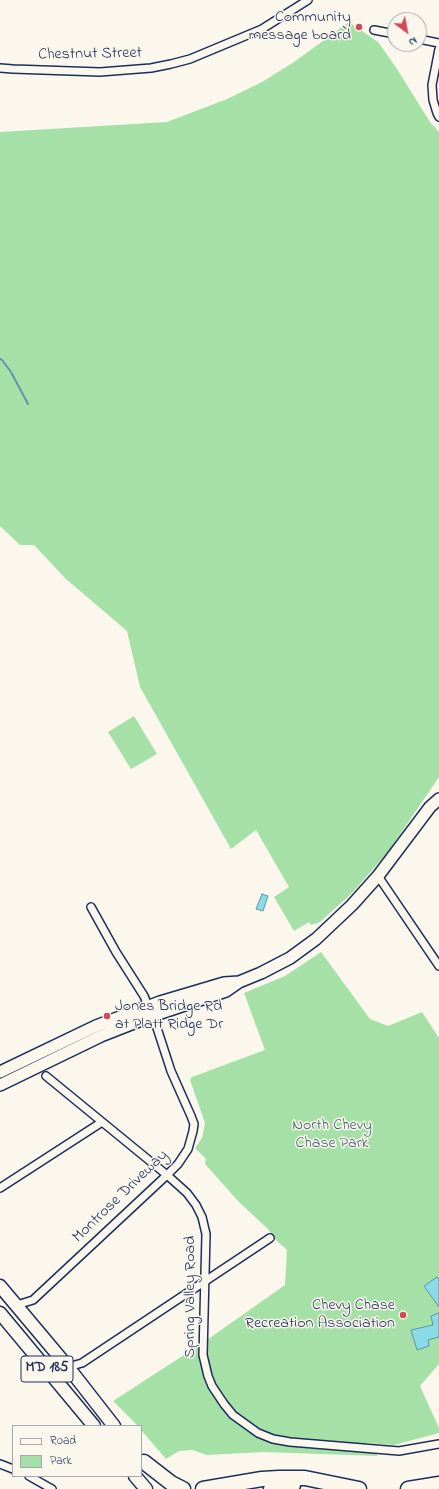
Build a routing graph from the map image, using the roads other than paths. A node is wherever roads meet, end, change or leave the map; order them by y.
1 (308, 0) edge
2 (374, 30) dead end
3 (387, 32) edge
4 (427, 41) edge
5 (439, 43) edge
6 (439, 49) edge
7 (0, 68) edge
8 (439, 117) edge
9 (439, 788) edge
10 (439, 799) edge
11 (430, 807) junction
12 (378, 876) junction
13 (91, 907) dead end
14 (439, 966) edge
15 (150, 1011) junction
16 (0, 1072) edge
17 (46, 1076) dead end
18 (0, 1085) edge
19 (102, 1122) junction
20 (167, 1175) junction
21 (0, 1188) edge
22 (270, 1238) dead end
23 (205, 1281) junction
24 (0, 1286) edge
25 (17, 1305) junction
26 (0, 1313) edge
27 (68, 1367) junction
28 (93, 1425) edge
29 (113, 1425) edge
30 (439, 1444) edge
31 (142, 1460) edge
32 (0, 1464) edge
33 (12, 1469) edge
34 (31, 1477) edge
35 (136, 1477) edge
36 (439, 1484) edge
37 (52, 1489) edge
38 (146, 1489) edge
39 (167, 1489) edge
40 (183, 1489) edge
41 (202, 1489) edge
42 (271, 1489) edge
43 (358, 1489) edge
44 (408, 1489) edge

1 - 7 street, Chestnut Street
2 - 3 street
4 - 5 street
6 - 8 street
9 - 11 main road
10 - 11 main road
11 - 12 main road
12 - 14 street
12 - 15 main road
13 - 15 street, Montrose Driveway
15 - 16 main road
15 - 18 main road
15 - 20 street, Montrose Driveway
17 - 19 street, Spring Valley Road
19 - 20 street, Spring Valley Road
19 - 21 street
20 - 23 street, Spring Valley Road
20 - 25 street, Montrose Driveway
22 - 23 street
23 - 27 street
23 - 30 street, Spring Valley Road
24 - 25 main road, MD 185
25 - 27 main road, MD 185
26 - 28 main road, MD 185
27 - 29 main road, MD 185
31 - 39 main road
31 - 40 highway
32 - 33 street
34 - 37 street
35 - 38 main road
36 - 44 highway
41 - 43 highway
42 - 43 highway

